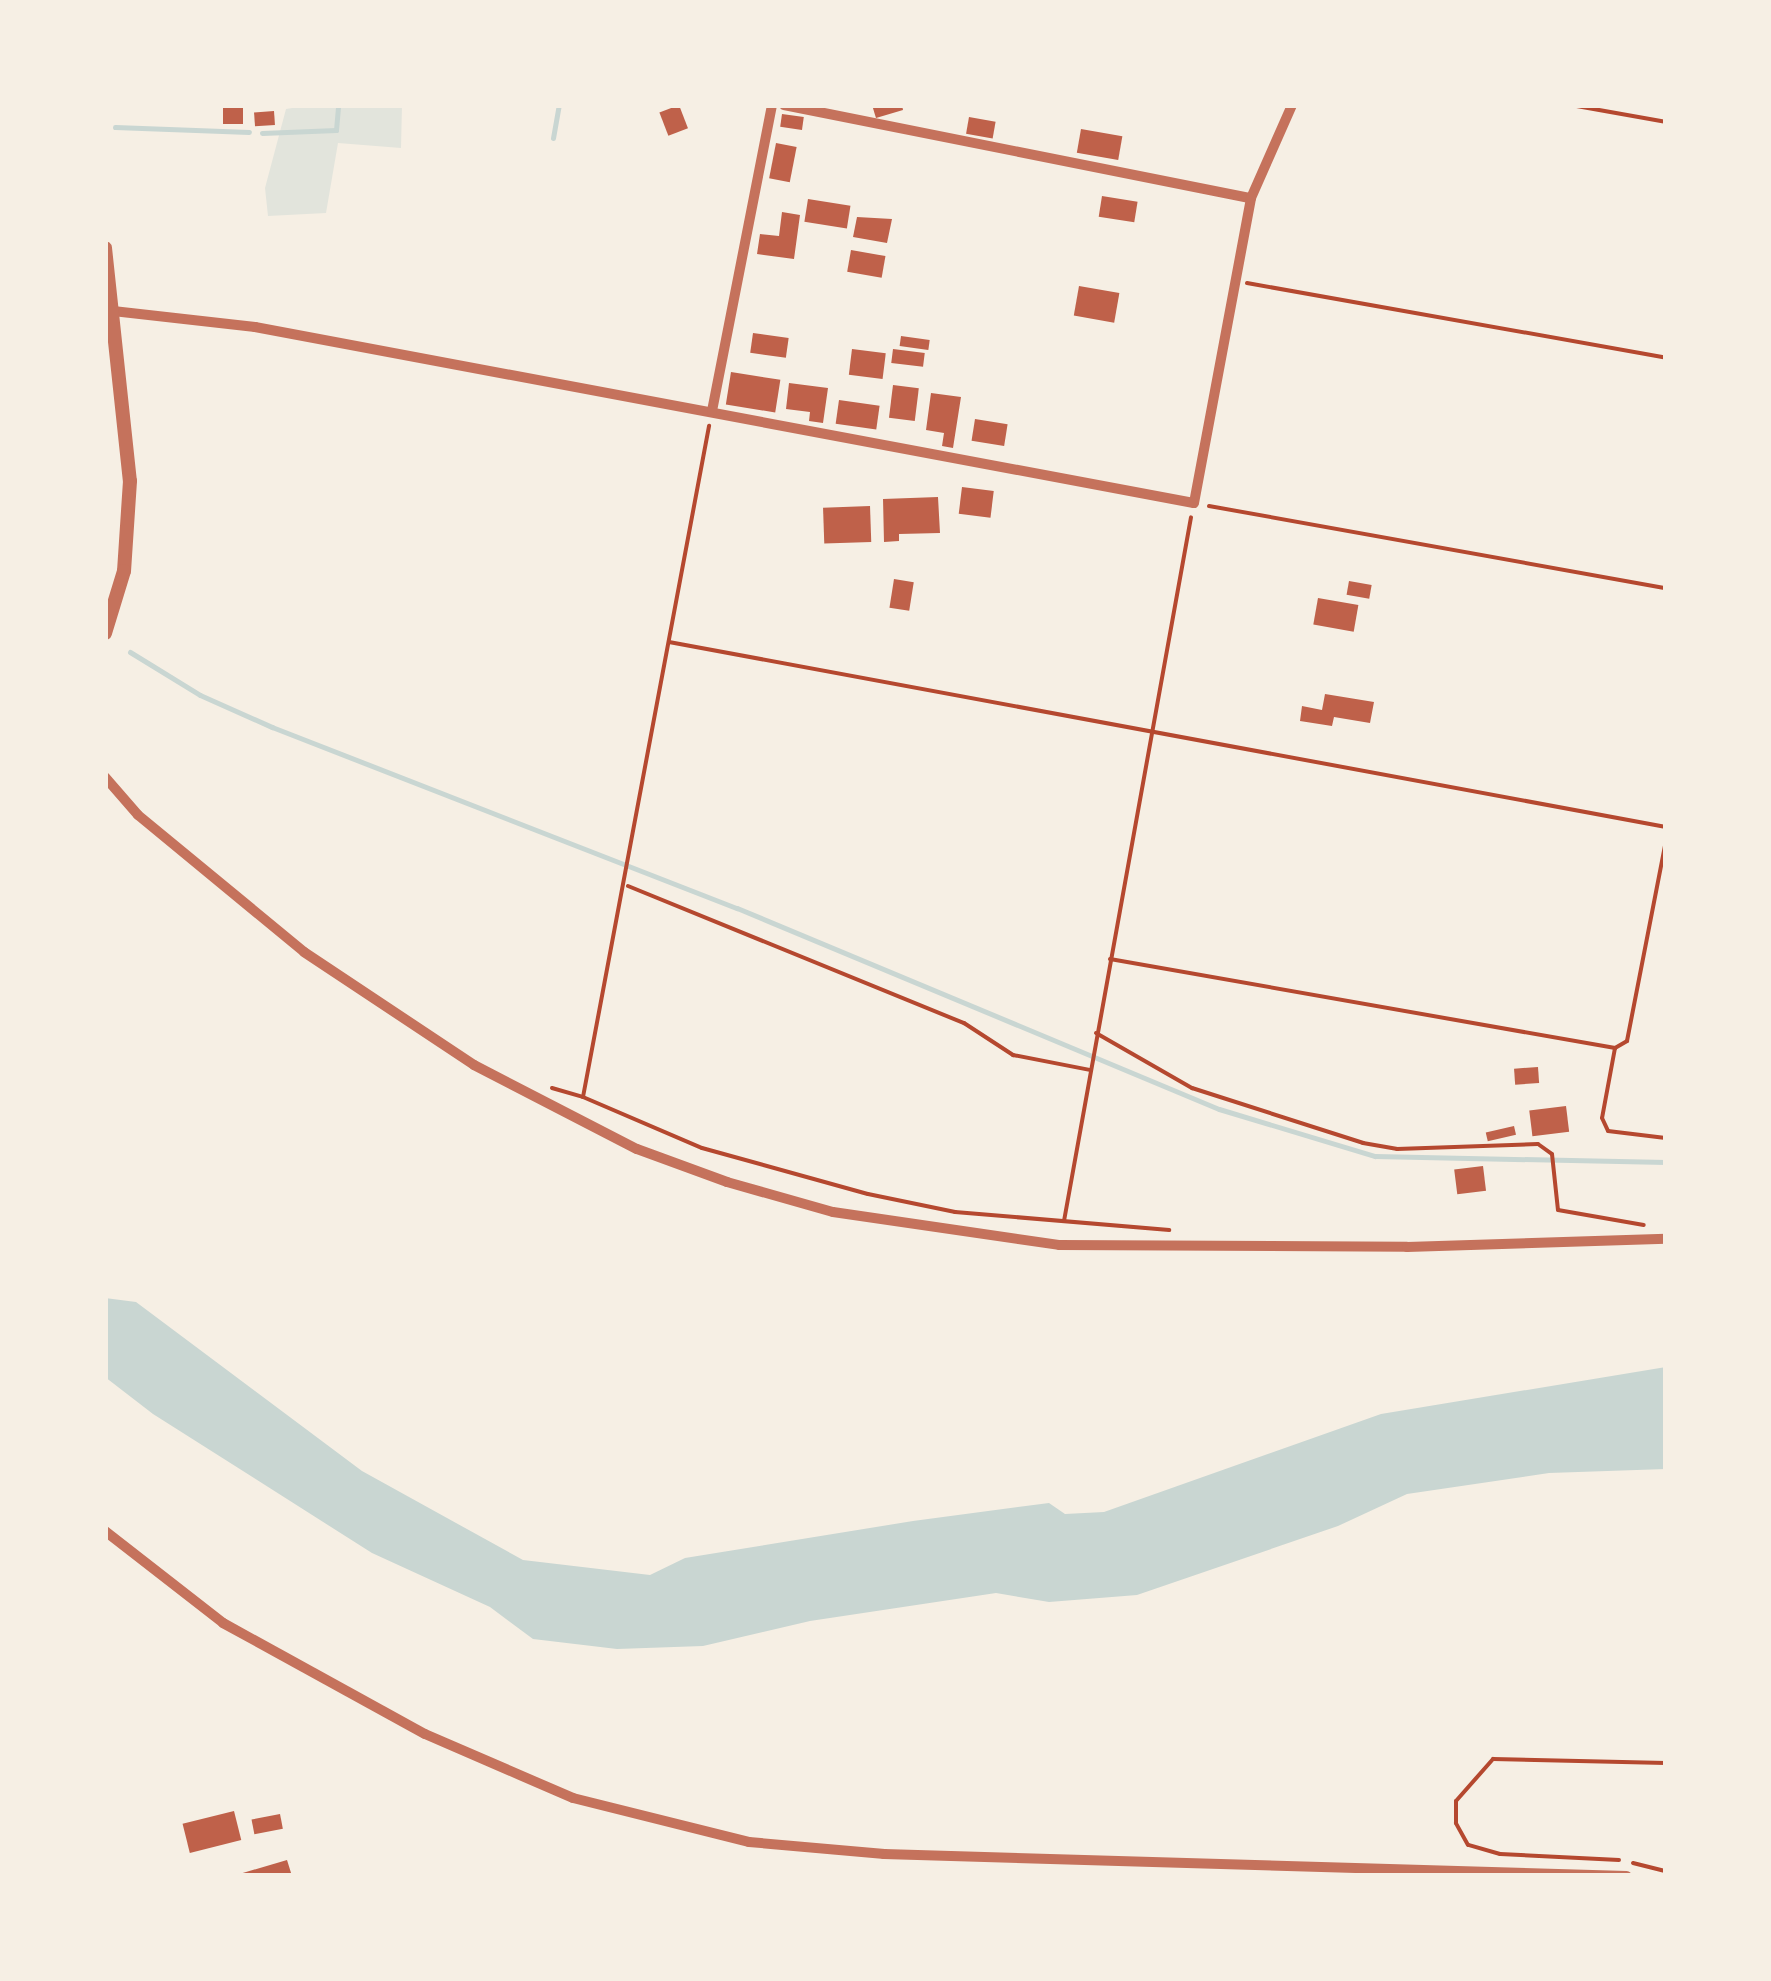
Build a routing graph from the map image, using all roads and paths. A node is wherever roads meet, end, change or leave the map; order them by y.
1 (772, 105) edge
2 (784, 105) edge
3 (1292, 105) edge
4 (1571, 105) edge
5 (1666, 122) edge
6 (1250, 198) junction
7 (105, 248) edge
8 (1235, 281) junction
9 (112, 311) junction
10 (1666, 358) edge
11 (712, 411) junction
12 (1194, 503) junction
13 (1666, 588) edge
14 (105, 633) edge
15 (670, 642) junction
16 (1151, 731) junction
17 (105, 777) edge
18 (1666, 827) edge
19 (1666, 840) edge
20 (627, 883) junction
21 (1110, 959) junction
22 (1096, 1033) junction
23 (1615, 1048) junction
24 (1090, 1070) junction
25 (538, 1086) dead end
26 (582, 1097) junction
27 (1666, 1138) edge
28 (1064, 1221) junction
29 (1655, 1226) dead end
30 (1182, 1232) dead end
31 (1666, 1239) edge
32 (105, 1531) edge
33 (1666, 1762) edge
34 (1666, 1872) edge
35 (1627, 1876) edge

1 - 11 street
2 - 6 street
3 - 6 street
4 - 5 path
6 - 8 street
7 - 9 street
8 - 10 path
8 - 12 street
9 - 11 street
9 - 14 street
11 - 12 street
11 - 15 path
12 - 13 path
12 - 16 path
15 - 16 path
15 - 20 path
16 - 18 path
16 - 21 path
17 - 31 street
19 - 23 path
20 - 24 path
20 - 26 path
21 - 22 path
21 - 23 path
22 - 24 path
22 - 29 path
23 - 27 path
24 - 28 path
25 - 26 path
26 - 28 path
28 - 30 path
32 - 35 street
33 - 34 path

